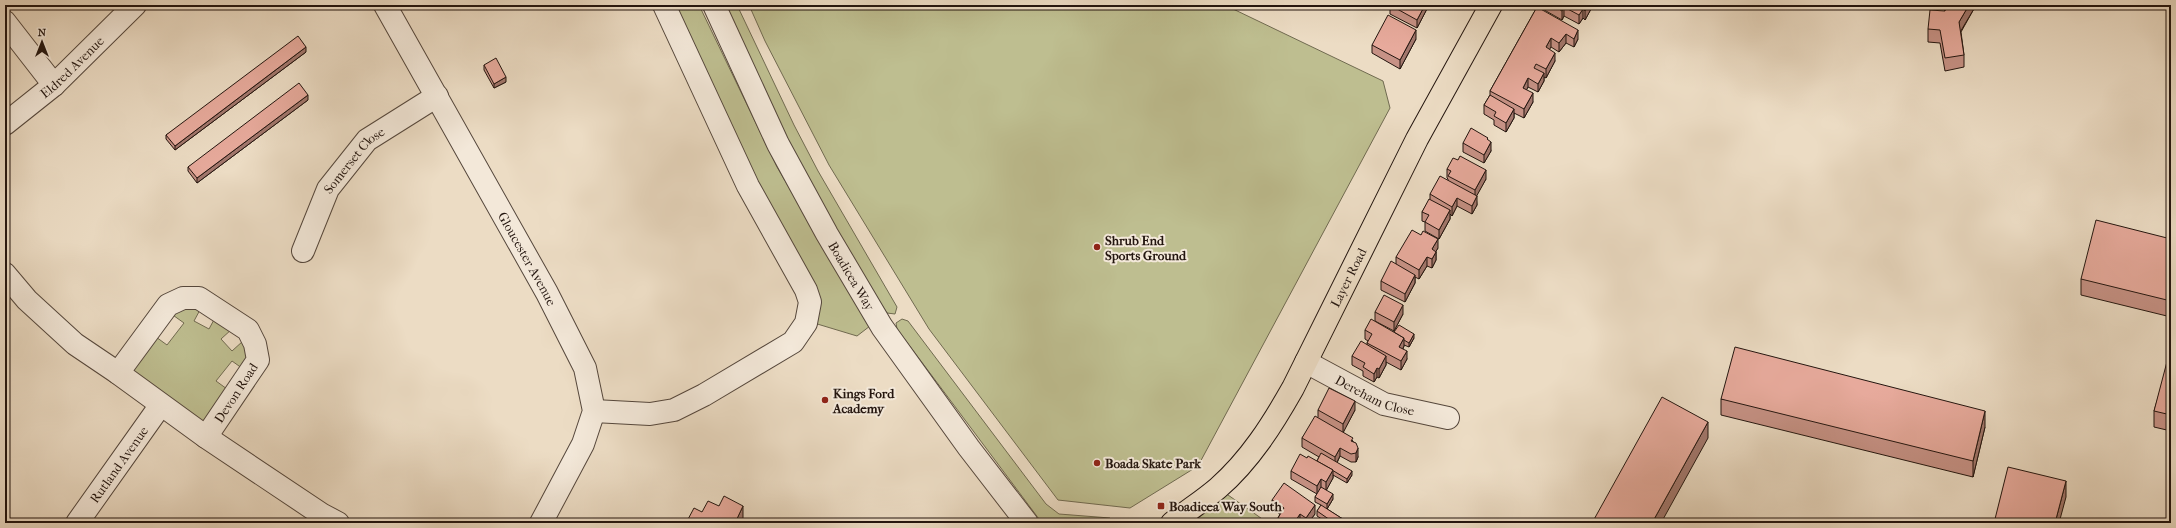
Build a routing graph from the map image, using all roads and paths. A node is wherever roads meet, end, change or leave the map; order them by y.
1 (135, 5) edge
2 (385, 5) edge
3 (664, 5) edge
4 (714, 5) edge
5 (1491, 5) edge
6 (5, 22) edge
7 (54, 85) junction
8 (437, 96) junction
9 (5, 124) edge
10 (304, 251) dead end
11 (5, 274) edge
12 (1306, 362) junction
13 (118, 373) junction
14 (160, 406) junction
15 (594, 411) junction
16 (1448, 418) dead end
17 (206, 437) junction
18 (78, 523) edge
19 (338, 523) edge
20 (541, 523) edge
21 (1027, 523) edge
22 (1172, 523) edge

1 - 7 street, Eldred Avenue
2 - 8 street, Gloucester Avenue
3 - 15 street
4 - 21 street, Boadicea Way
5 - 12 main road, Layer Road
6 - 7 street
7 - 9 street, Eldred Avenue
8 - 10 street, Somerset Close
8 - 15 street, Gloucester Avenue
11 - 13 street, Devon Road
12 - 16 street, Dereham Close
12 - 22 main road, Layer Road
13 - 14 street, Devon Road
13 - 17 street, Devon Road
14 - 17 street, Devon Road
14 - 18 street, Rutland Avenue
15 - 20 street
17 - 19 street, Devon Road

